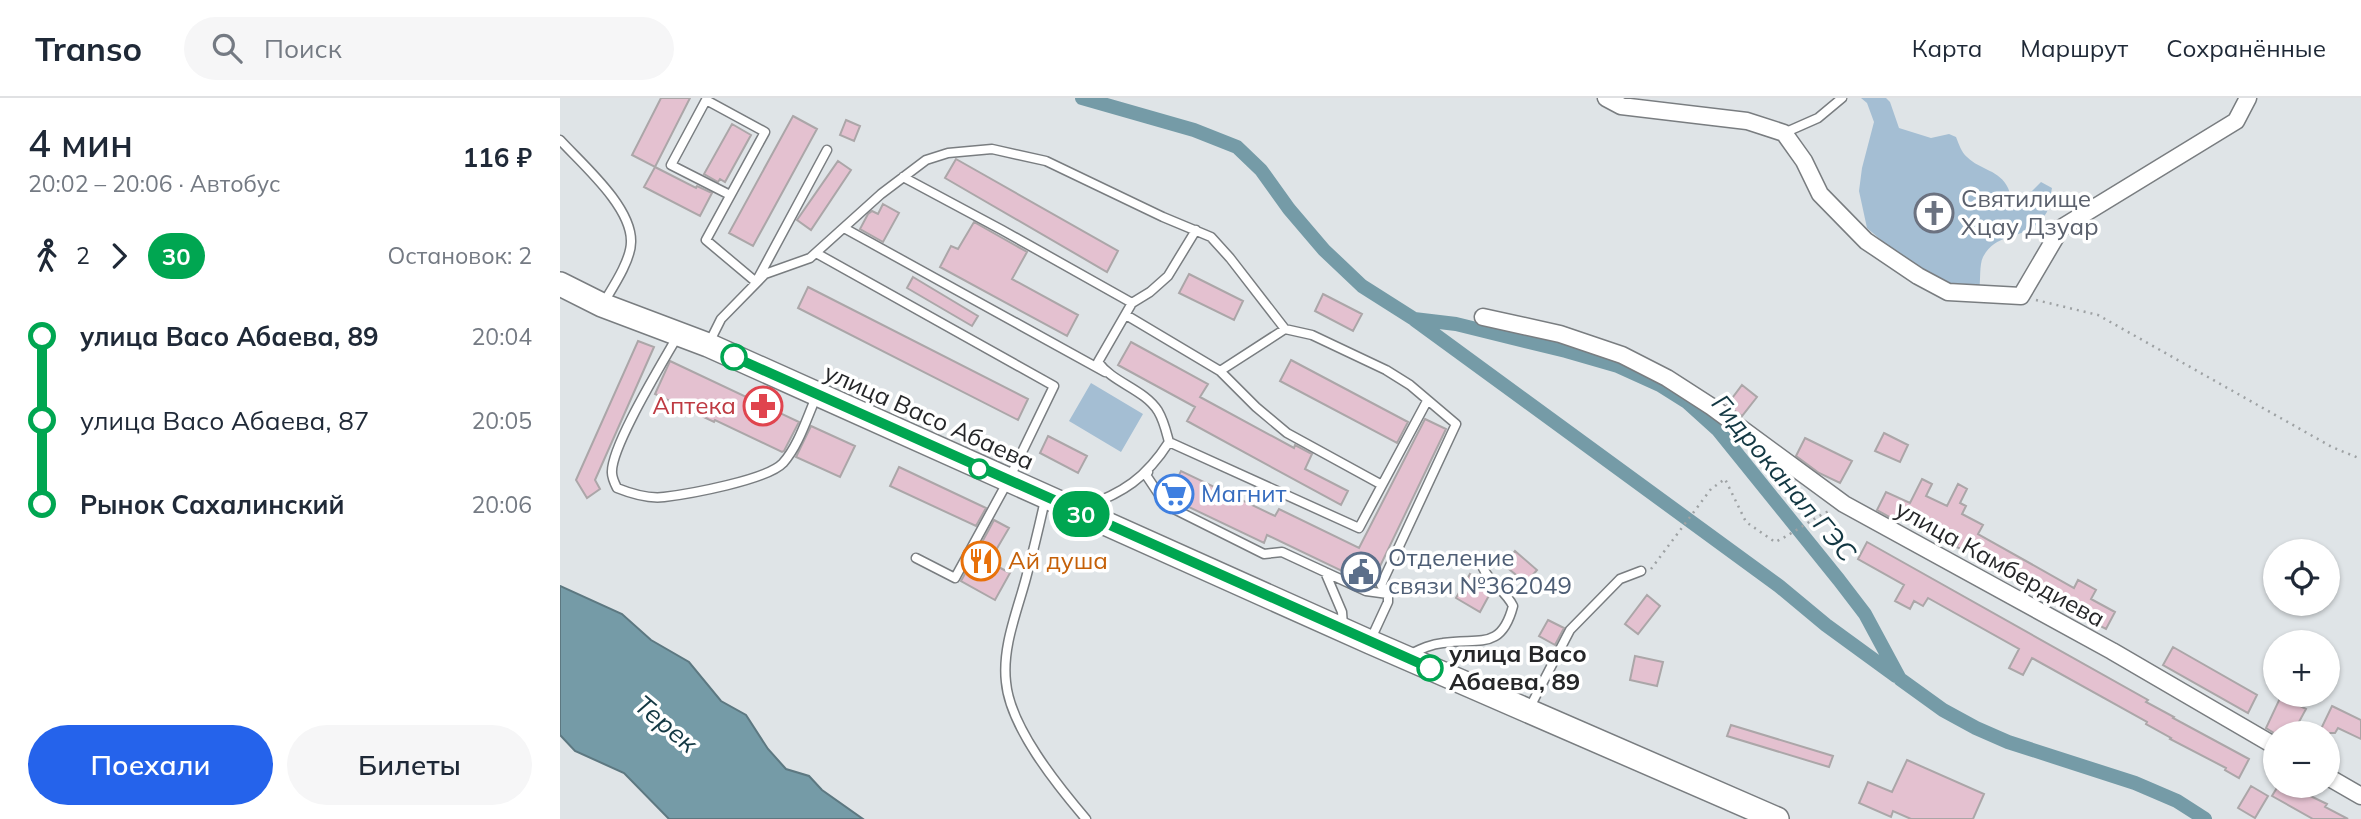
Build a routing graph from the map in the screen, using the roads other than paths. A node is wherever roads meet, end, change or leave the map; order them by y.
1 (1606, 98) edge
2 (1842, 98) edge
3 (2248, 98) edge
4 (1784, 133) junction
5 (560, 140) edge
6 (827, 150) dead end
7 (903, 177) junction
8 (730, 195) junction
9 (844, 228) junction
10 (1196, 230) junction
11 (816, 253) junction
12 (756, 282) junction
13 (562, 292) edge
14 (1132, 303) junction
15 (602, 305) junction
16 (1126, 314) junction
17 (1483, 317) dead end
18 (1285, 329) junction
19 (679, 334) junction
20 (708, 345) junction
21 (1220, 371) junction
22 (1105, 372) junction
23 (817, 395) junction
24 (1427, 401) junction
25 (1169, 442) junction
26 (1148, 472) junction
27 (1008, 481) junction
28 (1382, 485) junction
29 (1045, 498) junction
30 (1075, 511) junction
31 (916, 558) dead end
32 (1483, 568) dead end
33 (1641, 571) road end
34 (1325, 572) junction
35 (1388, 594) junction
36 (1343, 629) junction
37 (1370, 642) junction
38 (1405, 657) junction
39 (1528, 710) junction
40 (2263, 739) edge
41 (2340, 784) edge
42 (2361, 796) edge
43 (1086, 819) edge
44 (1777, 819) edge

1 - 4 street
2 - 4 lane
3 - 4 street
5 - 15 lane
6 - 12 lane
7 - 9 lane
7 - 10 lane
7 - 14 lane
8 - 8 lane
8 - 12 lane
9 - 11 lane
9 - 22 lane
10 - 14 lane
10 - 18 lane
11 - 12 lane
11 - 27 lane
12 - 20 lane
13 - 15 street, улица Васо Абаева
14 - 16 lane
15 - 19 street, улица Васо Абаева
16 - 21 lane
16 - 22 lane
17 - 40 street, улица Камбердиева
18 - 21 lane
18 - 24 lane
19 - 20 street, улица Васо Абаева
19 - 23 lane
20 - 23 street, улица Васо Абаева
21 - 28 lane
22 - 25 lane
23 - 27 street, улица Васо Абаева
24 - 28 lane
24 - 35 lane
25 - 26 lane
25 - 28 lane
26 - 30 lane
26 - 34 lane
27 - 29 street, улица Васо Абаева
27 - 31 lane
29 - 30 street, улица Васо Абаева
29 - 43 lane
30 - 36 street, улица Васо Абаева
32 - 38 lane
33 - 39 lane
34 - 35 lane
34 - 36 lane
35 - 37 lane
36 - 37 street, улица Васо Абаева
37 - 38 street, улица Васо Абаева
38 - 39 street, улица Васо Абаева
39 - 44 street, улица Васо Абаева
41 - 42 street

